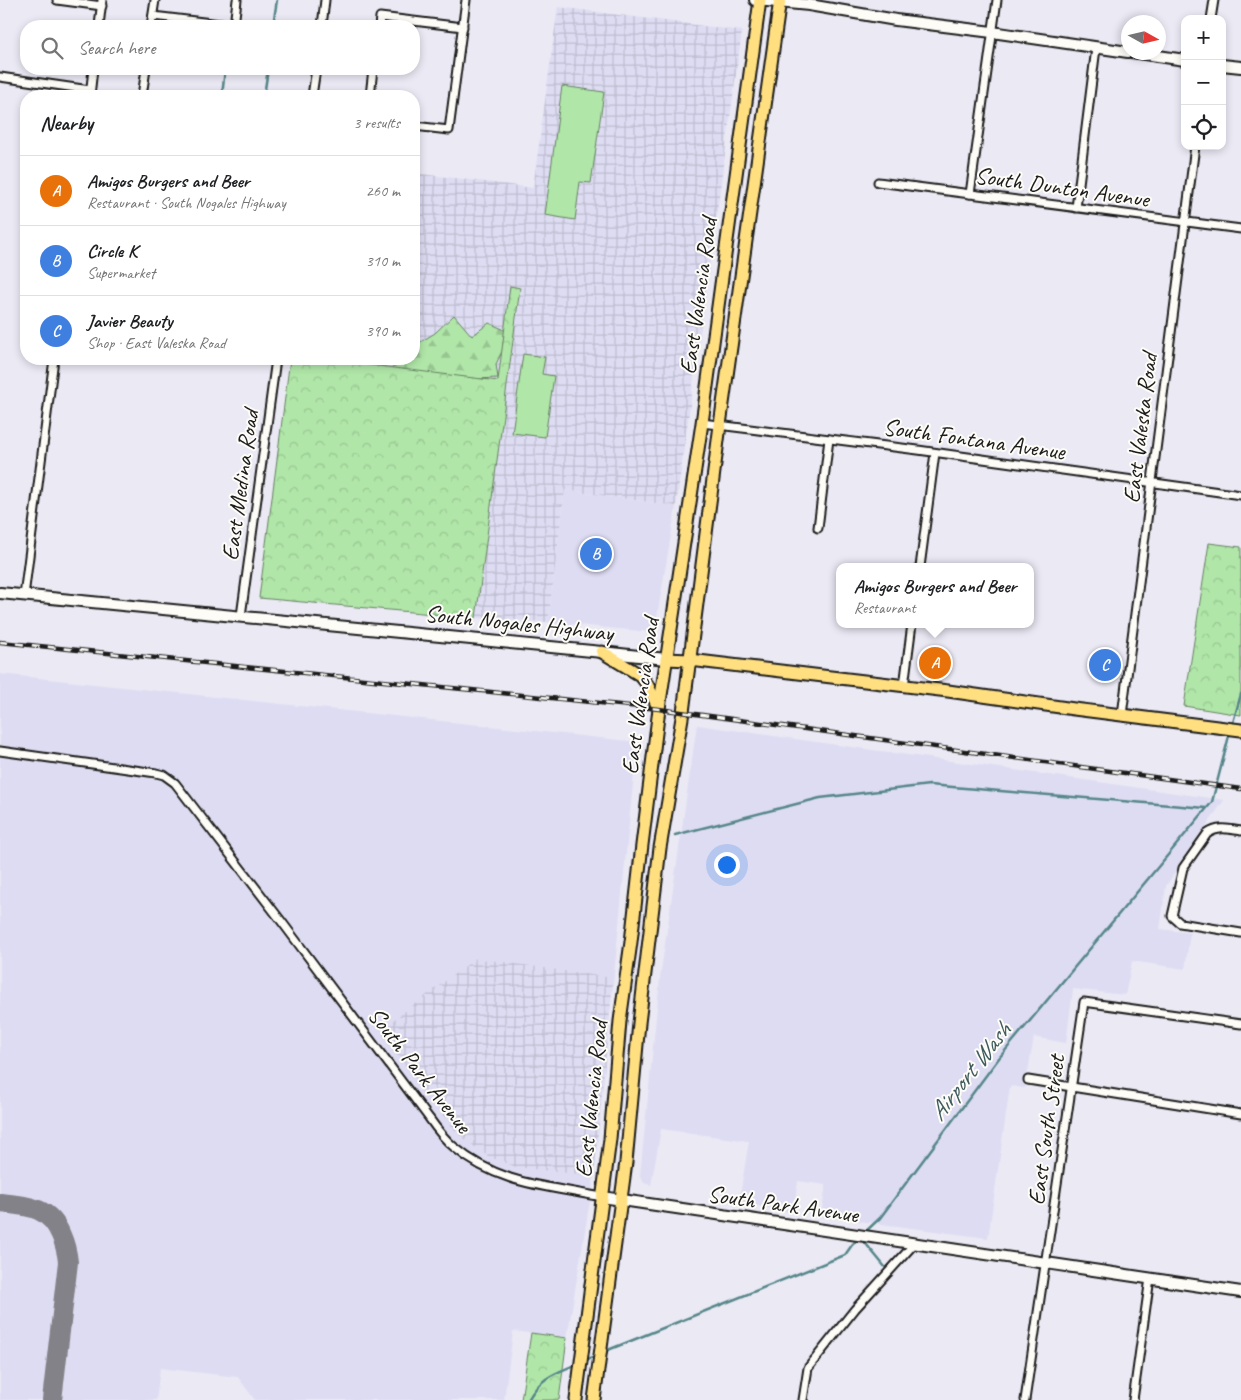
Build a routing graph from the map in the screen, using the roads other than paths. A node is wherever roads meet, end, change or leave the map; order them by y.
1 (57, 0) edge
2 (155, 0) edge
3 (237, 0) edge
4 (325, 0) edge
5 (466, 0) edge
6 (755, 0) edge
7 (760, 0) edge
8 (997, 0) edge
9 (1214, 0) edge
10 (780, 1) edge
11 (102, 3) edge
12 (1212, 15) edge
13 (153, 16) junction
14 (100, 20) edge
15 (152, 20) edge
16 (186, 20) edge
17 (235, 20) edge
18 (323, 20) edge
19 (380, 20) edge
20 (405, 20) edge
21 (420, 22) edge
22 (463, 27) junction
23 (992, 32) junction
24 (1096, 48) junction
25 (1121, 51) edge
26 (1166, 57) edge
27 (1181, 59) edge
28 (1226, 65) edge
29 (1241, 67) edge
30 (92, 75) edge
31 (145, 75) edge
32 (315, 75) edge
33 (372, 75) edge
34 (0, 77) edge
35 (73, 90) edge
36 (90, 90) edge
37 (143, 90) edge
38 (313, 90) edge
39 (371, 90) edge
40 (420, 127) edge
41 (1194, 150) edge
42 (878, 182) dead end
43 (970, 194) junction
44 (1076, 208) junction
45 (1185, 222) junction
46 (1241, 229) edge
47 (727, 240) junction
48 (746, 242) junction
49 (53, 365) edge
50 (275, 365) edge
51 (702, 422) junction
52 (720, 425) junction
53 (830, 439) junction
54 (936, 453) junction
55 (1151, 482) junction
56 (1241, 495) edge
57 (818, 528) dead end
58 (921, 563) edge
59 (0, 593) edge
60 (24, 596) junction
61 (241, 616) junction
62 (911, 628) edge
63 (602, 652) junction
64 (666, 659) junction
65 (690, 660) junction
66 (904, 686) junction
67 (659, 709) junction
68 (1122, 715) junction
69 (1241, 730) edge
70 (0, 751) edge
71 (1241, 831) edge
72 (642, 845) junction
73 (660, 848) junction
74 (1241, 933) edge
75 (620, 1021) junction
76 (639, 1023) junction
77 (1241, 1024) edge
78 (1028, 1080) dead end
79 (1072, 1086) junction
80 (1241, 1114) edge
81 (602, 1197) junction
82 (620, 1200) junction
83 (914, 1243) junction
84 (1045, 1264) junction
85 (1150, 1278) junction
86 (1241, 1292) edge
87 (576, 1400) edge
88 (594, 1400) edge
89 (803, 1400) edge
90 (1025, 1400) edge
91 (1133, 1400) edge

1 - 11 street
2 - 13 street
3 - 17 street
4 - 18 street
5 - 22 street
6 - 7 main road
7 - 10 main road
7 - 47 main road, East Valencia Road
8 - 23 street
9 - 12 street
10 - 23 main road
10 - 48 main road, East Valencia Road
11 - 14 street
13 - 15 street
13 - 16 street
19 - 20 street
21 - 22 street
22 - 40 street
23 - 24 main road
23 - 43 street
24 - 25 main road
24 - 44 street
26 - 27 main road
28 - 29 main road
30 - 36 street
31 - 37 street
32 - 38 street
33 - 39 street
34 - 35 street
41 - 45 street, East Valeska Road
42 - 43 street, South Dunton Avenue
43 - 44 street, South Dunton Avenue
44 - 45 street, South Dunton Avenue
45 - 46 street, South Dunton Avenue
45 - 55 street, East Valeska Road
47 - 48 main road
47 - 51 main road, East Valencia Road
48 - 52 main road, East Valencia Road
49 - 60 street
50 - 61 street, East Medina Road
51 - 52 street, South Fontana Avenue
51 - 64 main road, East Valencia Road
52 - 53 street, South Fontana Avenue
52 - 65 main road, East Valencia Road
53 - 54 street, South Fontana Avenue
53 - 57 street
54 - 55 street, South Fontana Avenue
54 - 58 street
55 - 56 street, South Fontana Avenue
55 - 68 street, East Valeska Road
59 - 60 main road, South Nogales Highway
60 - 61 main road, South Nogales Highway
61 - 63 main road, South Nogales Highway
62 - 66 street
63 - 64 main road, South Nogales Highway
63 - 67 main road
64 - 65 main road, South Nogales Highway
64 - 67 main road, East Valencia Road
65 - 66 main road, South Nogales Highway
65 - 73 main road, East Valencia Road
66 - 68 main road, South Nogales Highway
67 - 72 main road, East Valencia Road
68 - 69 main road, South Nogales Highway
70 - 81 street, South Park Avenue
71 - 74 street
72 - 73 main road
72 - 75 main road, East Valencia Road
73 - 76 main road, East Valencia Road
75 - 76 main road
75 - 81 main road, East Valencia Road
76 - 82 main road, East Valencia Road
77 - 79 street, East South Street
78 - 79 street
79 - 80 street
79 - 84 street, East South Street
81 - 82 main road, South Park Avenue
81 - 87 main road, East Valencia Road
82 - 83 main road, South Park Avenue
82 - 88 main road, East Valencia Road
83 - 84 main road, South Park Avenue
83 - 89 street
84 - 85 main road, South Park Avenue
84 - 90 street, East South Street
85 - 86 main road, South Park Avenue
85 - 91 street

